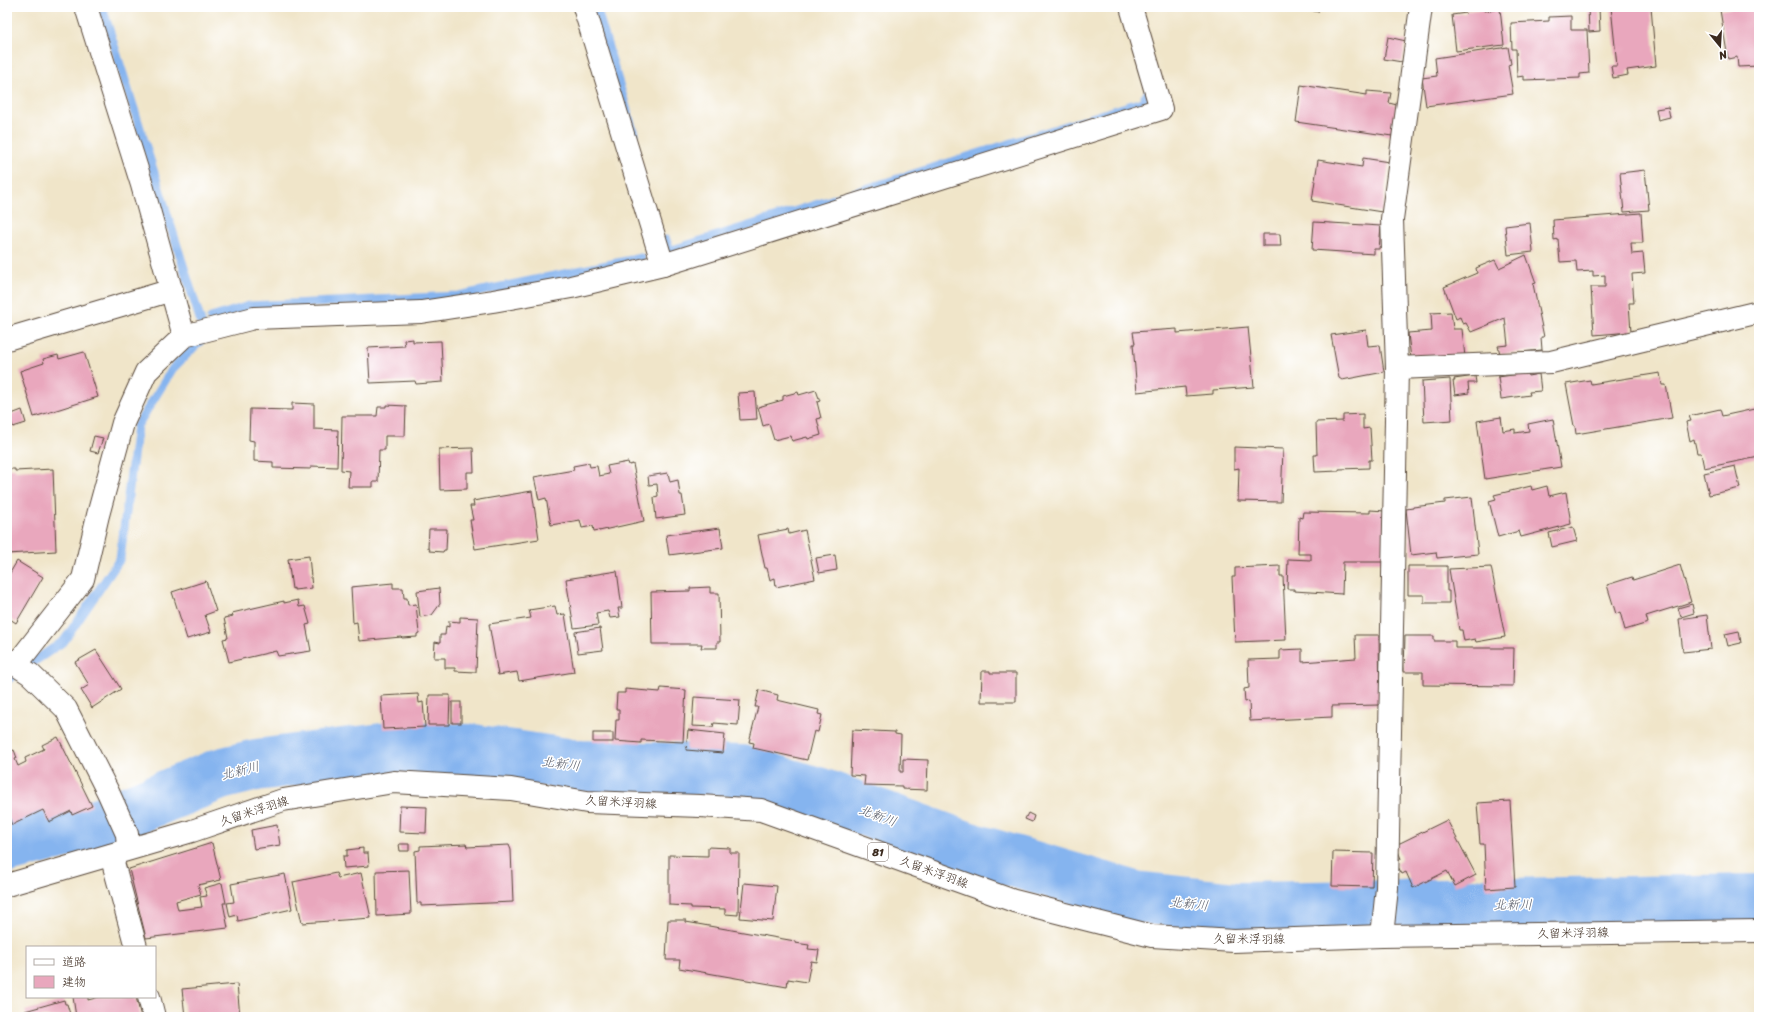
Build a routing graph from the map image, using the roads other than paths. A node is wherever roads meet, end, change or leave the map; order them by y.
1 (86, 7) edge
2 (584, 7) edge
3 (1131, 7) edge
4 (1421, 7) edge
5 (663, 266) junction
6 (172, 290) junction
7 (1759, 312) edge
8 (184, 336) junction
9 (7, 340) edge
10 (1397, 368) junction
11 (24, 671) edge
12 (122, 846) junction
13 (7, 885) edge
14 (1383, 931) junction
15 (1759, 931) edge
16 (136, 946) edge
17 (149, 998) edge
18 (154, 1017) edge

1 - 6 street
2 - 5 street
3 - 5 street
4 - 10 street
5 - 8 street
6 - 8 street
6 - 9 street
7 - 10 street
8 - 11 street
10 - 14 street
11 - 12 street
12 - 13 street, 久留米浮羽線 / 81
12 - 14 street, 久留米浮羽線 / 81
12 - 16 street
14 - 15 street, 久留米浮羽線 / 81
17 - 18 street

